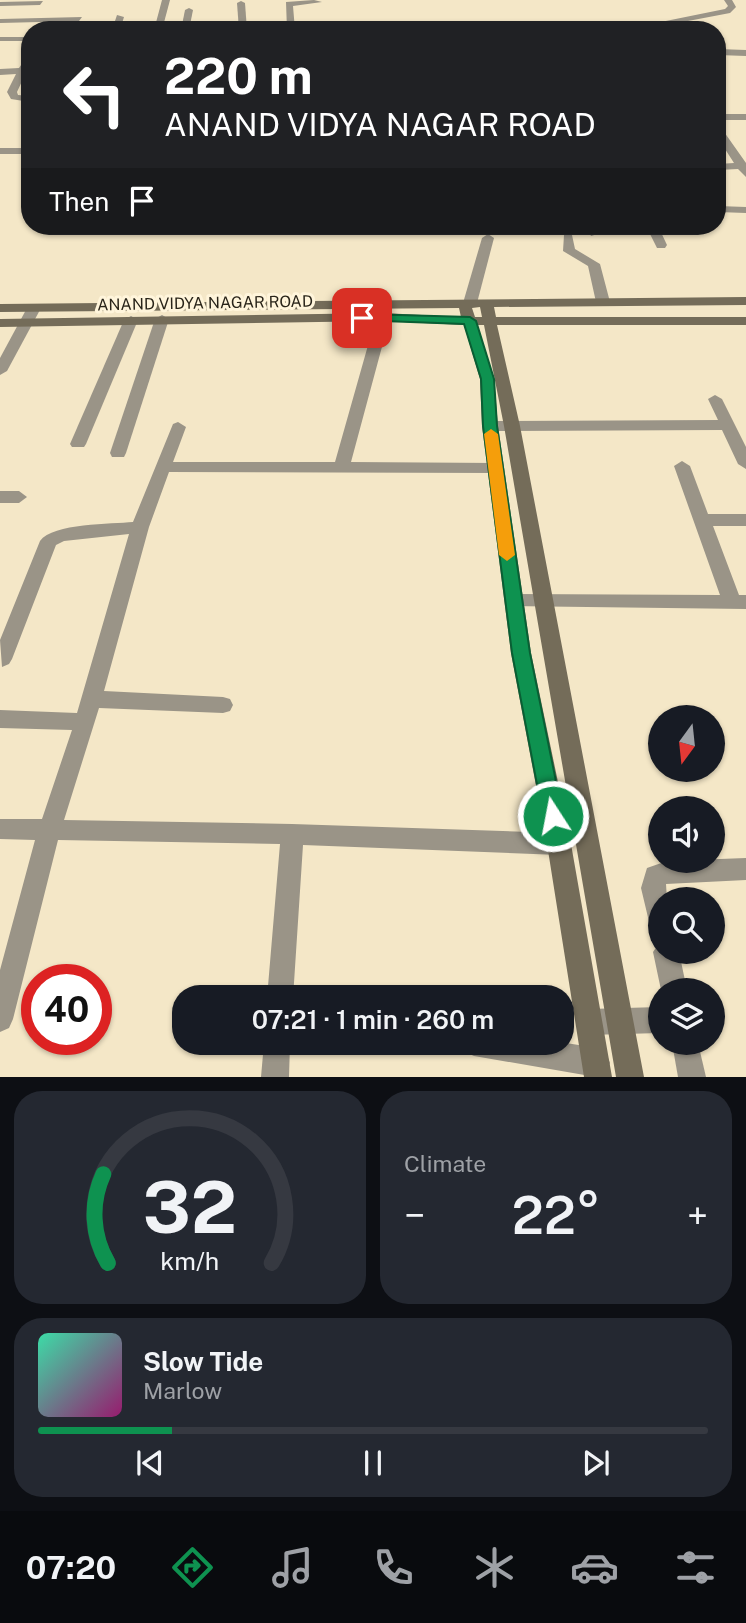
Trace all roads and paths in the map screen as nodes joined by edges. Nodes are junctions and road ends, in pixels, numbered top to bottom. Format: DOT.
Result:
graph roads {
  1 [pos="166,0"];
  2 [pos="728,0"];
  3 [pos="41,1"];
  4 [pos="318,2"];
  5 [pos="241,3"];
  6 [pos="0,4"];
  7 [pos="189,10"];
  8 [pos="33,13"];
  9 [pos="120,17"];
  10 [pos="41,20"];
  11 [pos="0,21"];
  12 [pos="13,21"];
  13 [pos="78,21"];
  14 [pos="119,21"];
  15 [pos="160,21"];
  16 [pos="187,21"];
  17 [pos="242,21"];
  18 [pos="290,21"];
  19 [pos="681,21"];
  20 [pos="2,39"];
  21 [pos="21,39"];
  22 [pos="726,52"];
  23 [pos="746,53"];
  24 [pos="21,71"];
  25 [pos="0,72"];
  26 [pos="21,73"];
  27 [pos="0,90"];
  28 [pos="13,90"];
  29 [pos="21,98"];
  30 [pos="726,117"];
  31 [pos="746,117"];
  32 [pos="726,142"];
  33 [pos="726,148"];
  34 [pos="730,148"];
  35 [pos="746,148"];
  36 [pos="21,151"];
  37 [pos="1,152"];
  38 [pos="726,168"];
  39 [pos="744,169"];
  40 [pos="726,209"];
  41 [pos="746,210"];
  42 [pos="656,235"];
  43 [pos="488,238"];
  44 [pos="568,239"];
  45 [pos="661,245"];
  46 [pos="746,301"];
  47 [pos="603,302"];
  48 [pos="0,308"];
  49 [pos="34,308"];
  50 [pos="473,312"];
  51 [pos="383,317"];
  52 [pos="162,319"];
  53 [pos="131,320"];
  54 [pos="746,321"];
  55 [pos="0,323"];
  56 [pos="25,323"];
  57 [pos="0,371"];
  58 [pos="715,399"];
  59 [pos="727,425"];
  60 [pos="490,426"];
  61 [pos="512,426"];
  62 [pos="178,428"];
  63 [pos="78,444"];
  64 [pos="118,453"];
  65 [pos="746,464"];
  66 [pos="682,466"];
  67 [pos="162,467"];
  68 [pos="341,468"];
  69 [pos="496,468"];
  70 [pos="0,497"];
  71 [pos="19,497"];
  72 [pos="702,520"];
  73 [pos="746,520"];
  74 [pos="140,527"];
  75 [pos="514,601"];
  76 [pos="542,601"];
  77 [pos="739,602"];
  78 [pos="2,659"];
  79 [pos="91,699"];
  80 [pos="223,705"];
  81 [pos="0,719"];
  82 [pos="85,722"];
  83 [pos="0,829"];
  84 [pos="49,831"];
  85 [pos="292,834"];
  86 [pos="559,844"];
  87 [pos="746,869"];
  88 [pos="653,887"];
  89 [pos="281,985"];
  90 [pos="0,1019"];
  91 [pos="648,1020"];
  92 [pos="618,1021"];
  93 [pos="589,1022"];
  94 [pos="276,1055"];
  95 [pos="529,1055"];
  96 [pos="687,1055"];
  97 [pos="597,1070"];
  98 [pos="275,1077"];
  99 [pos="629,1077"];
  100 [pos="692,1077"];
  1 -- 15 [label="street"];
  2 -- 19 [label="street"];
  3 -- 6 [label="street"];
  3 -- 8 [label="street"];
  4 -- 18 [label="street"];
  5 -- 17 [label="street"];
  7 -- 16 [label="street"];
  9 -- 14 [label="street"];
  10 -- 12 [label="street"];
  10 -- 13 [label="street"];
  11 -- 12 [label="street"];
  12 -- 20 [label="street"];
  20 -- 21 [label="street"];
  22 -- 23 [label="street"];
  24 -- 25 [label="street"];
  26 -- 28 [label="street"];
  27 -- 28 [label="street"];
  28 -- 29 [label="street"];
  30 -- 31 [label="street"];
  32 -- 34 [label="street"];
  33 -- 34 [label="street"];
  34 -- 35 [label="street"];
  34 -- 39 [label="street"];
  36 -- 37 [label="street"];
  38 -- 39 [label="street"];
  40 -- 41 [label="street"];
  42 -- 45 [label="street"];
  43 -- 50 [label="street"];
  44 -- 47 [label="street"];
  46 -- 47 [label="main road"];
  47 -- 50 [label="main road"];
  48 -- 49 [label="main road, ANAND VIDYA NAGAR ROAD"];
  49 -- 50 [label="main road, ANAND VIDYA NAGAR ROAD"];
  49 -- 56 [label="street"];
  50 -- 51 [label="main road, ANAND VIDYA NAGAR ROAD"];
  50 -- 54 [label="main road, ANAND VIDYA NAGAR ROAD"];
  50 -- 60 [label="main road"];
  50 -- 61 [label="main road"];
  51 -- 52 [label="main road, ANAND VIDYA NAGAR ROAD"];
  51 -- 68 [label="street"];
  52 -- 53 [label="main road, ANAND VIDYA NAGAR ROAD"];
  52 -- 64 [label="street"];
  53 -- 56 [label="main road, ANAND VIDYA NAGAR ROAD"];
  53 -- 63 [label="street"];
  55 -- 56 [label="main road, ANAND VIDYA NAGAR ROAD"];
  56 -- 57 [label="street"];
  58 -- 59 [label="street"];
  59 -- 61 [label="street"];
  59 -- 65 [label="street"];
  60 -- 61 [label="street"];
  60 -- 69 [label="main road"];
  61 -- 76 [label="main road"];
  62 -- 67 [label="street"];
  66 -- 72 [label="street"];
  67 -- 68 [label="street"];
  67 -- 74 [label="street"];
  68 -- 69 [label="street"];
  69 -- 75 [label="main road"];
  70 -- 71 [label="street"];
  72 -- 73 [label="street"];
  72 -- 77 [label="street"];
  74 -- 78 [label="street"];
  74 -- 79 [label="street"];
  75 -- 76 [label="street"];
  75 -- 86 [label="main road"];
  76 -- 77 [label="street"];
  76 -- 92 [label="main road"];
  79 -- 80 [label="street"];
  79 -- 82 [label="street"];
  81 -- 82 [label="street"];
  82 -- 84 [label="street"];
  83 -- 84 [label="street"];
  84 -- 85 [label="street"];
  84 -- 90 [label="street"];
  85 -- 86 [label="street"];
  85 -- 89 [label="street"];
  86 -- 93 [label="main road"];
  87 -- 88 [label="street"];
  91 -- 92 [label="street"];
  92 -- 93 [label="street"];
  92 -- 99 [label="main road"];
  93 -- 97 [label="main road"];
  94 -- 98 [label="street"];
  95 -- 97 [label="street"];
  96 -- 100 [label="street"];
}
